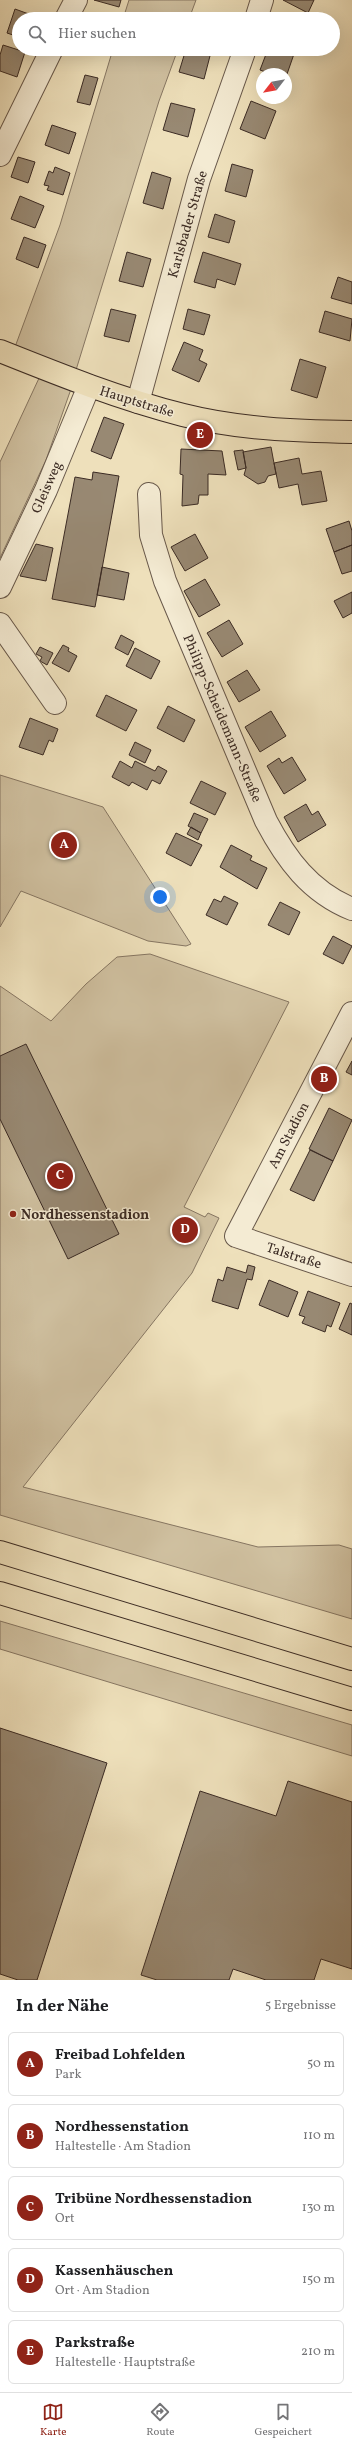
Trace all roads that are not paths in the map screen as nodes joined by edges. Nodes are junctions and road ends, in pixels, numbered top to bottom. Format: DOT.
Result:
graph roads {
  1 [pos="76,0"];
  2 [pos="262,0"];
  3 [pos="70,12"];
  4 [pos="258,12"];
  5 [pos="48,56"];
  6 [pos="243,56"];
  7 [pos="7,123"];
  8 [pos="0,155"];
  9 [pos="0,351"];
  10 [pos="89,386"];
  11 [pos="138,402"];
  12 [pos="352,432"];
  13 [pos="149,494"];
  14 [pos="0,587"];
  15 [pos="0,624"];
  16 [pos="55,703"];
  17 [pos="352,909"];
  18 [pos="352,1014"];
  19 [pos="236,1236"];
  20 [pos="352,1275"];
  21 [pos="0,1552"];
  22 [pos="0,1593"];
  23 [pos="352,1659"];
  24 [pos="352,1699"];
  1 -- 3 [label="street"];
  2 -- 4 [label="street"];
  5 -- 7 [label="street"];
  6 -- 11 [label="street, Karlsbader Straße"];
  7 -- 8 [label="street"];
  9 -- 10 [label="main road, Hauptstraße"];
  10 -- 11 [label="main road, Hauptstraße"];
  10 -- 14 [label="street, Gleisweg"];
  11 -- 12 [label="main road, Hauptstraße"];
  13 -- 17 [label="street, Philipp-Scheidemann-Straße"];
  15 -- 16 [label="street"];
  18 -- 19 [label="street, Am Stadion"];
  19 -- 20 [label="street, Talstraße"];
  21 -- 23 [label="main road"];
  22 -- 24 [label="main road"];
}
